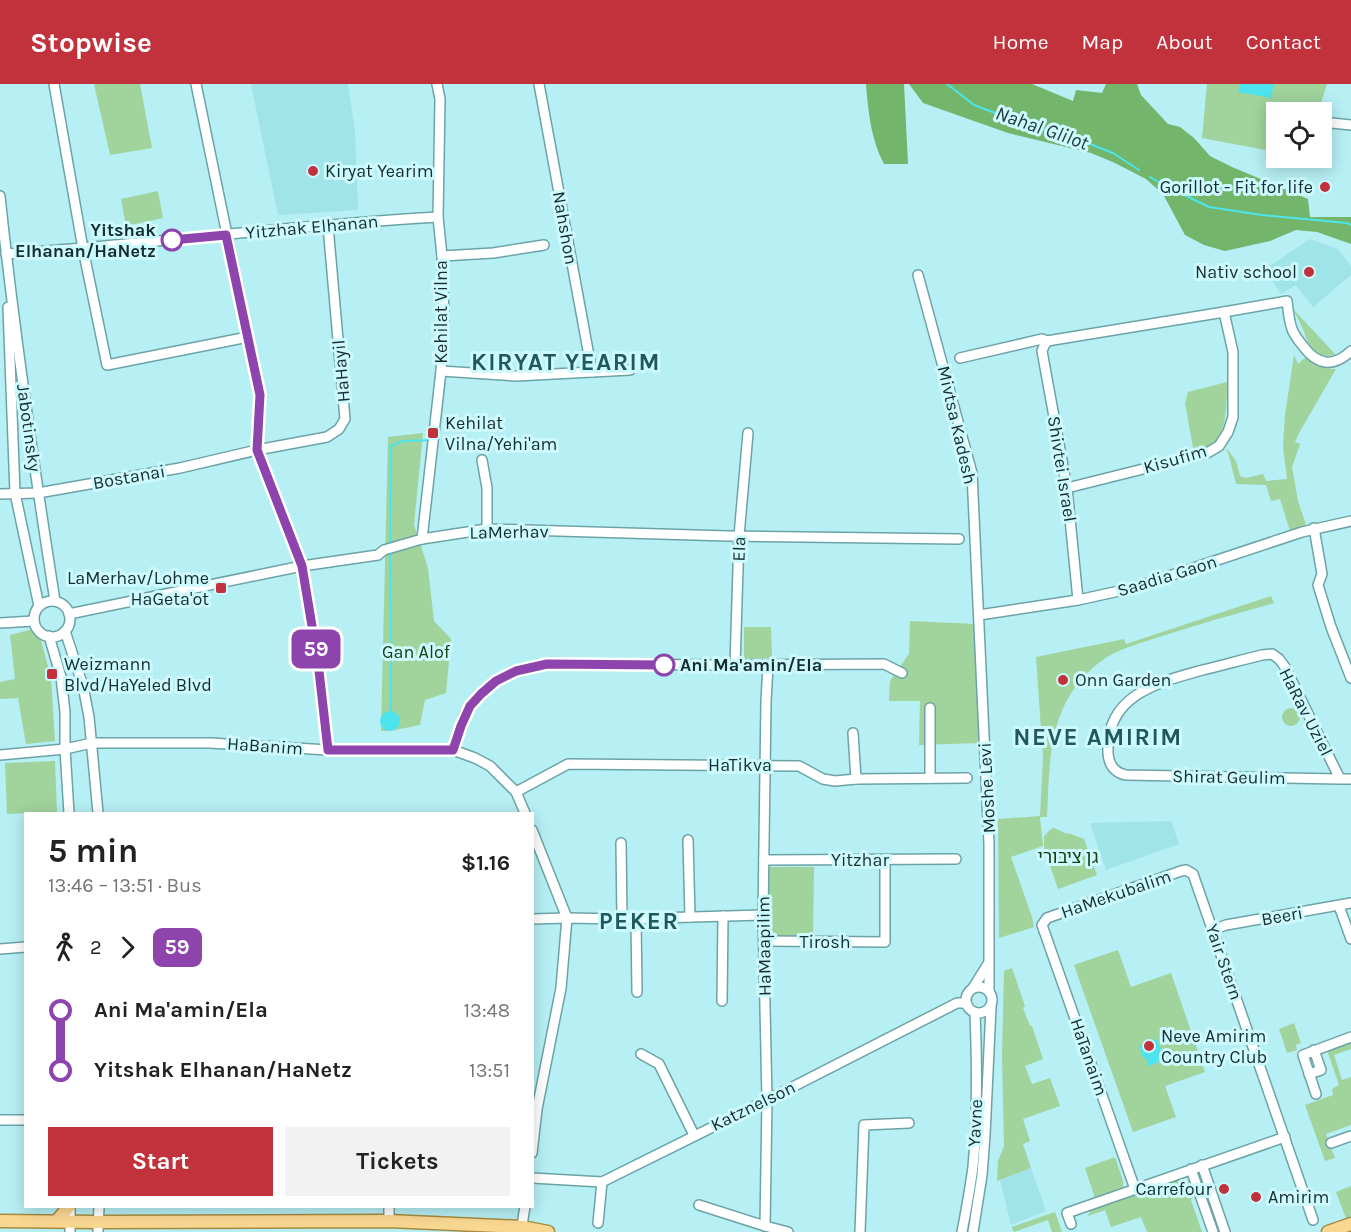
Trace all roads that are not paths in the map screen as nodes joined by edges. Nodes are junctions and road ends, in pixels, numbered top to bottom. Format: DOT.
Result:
graph roads {
  1 [pos="54,84"];
  2 [pos="196,84"];
  3 [pos="438,84"];
  4 [pos="539,84"];
  5 [pos="1332,123"];
  6 [pos="1351,125"];
  7 [pos="0,196"];
  8 [pos="438,217"];
  9 [pos="328,225"];
  10 [pos="226,235"];
  11 [pos="544,245"];
  12 [pos="83,249"];
  13 [pos="6,254"];
  14 [pos="442,256"];
  15 [pos="918,275"];
  16 [pos="1224,312"];
  17 [pos="248,337"];
  18 [pos="1047,341"];
  19 [pos="1351,351"];
  20 [pos="960,358"];
  21 [pos="630,370"];
  22 [pos="441,371"];
  23 [pos="592,372"];
  24 [pos="748,433"];
  25 [pos="257,450"];
  26 [pos="482,460"];
  27 [pos="1067,488"];
  28 [pos="15,493"];
  29 [pos="38,493"];
  30 [pos="0,494"];
  31 [pos="1351,522"];
  32 [pos="1314,528"];
  33 [pos="487,529"];
  34 [pos="739,536"];
  35 [pos="422,539"];
  36 [pos="959,539"];
  37 [pos="302,566"];
  38 [pos="1078,600"];
  39 [pos="55,601"];
  40 [pos="39,606"];
  41 [pos="69,614"];
  42 [pos="979,615"];
  43 [pos="34,621"];
  44 [pos="0,623"];
  45 [pos="65,631"];
  46 [pos="49,636"];
  47 [pos="735,665"];
  48 [pos="768,665"];
  49 [pos="902,673"];
  50 [pos="1351,678"];
  51 [pos="930,708"];
  52 [pos="853,733"];
  53 [pos="92,743"];
  54 [pos="65,749"];
  55 [pos="328,750"];
  56 [pos="453,750"];
  57 [pos="0,755"];
  58 [pos="1110,765"];
  59 [pos="765,766"];
  60 [pos="930,778"];
  61 [pos="967,778"];
  62 [pos="1351,778"];
  63 [pos="856,779"];
  64 [pos="1340,779"];
  65 [pos="516,792"];
  66 [pos="69,812"];
  67 [pos="98,812"];
  68 [pos="525,812"];
  69 [pos="534,836"];
  70 [pos="688,840"];
  71 [pos="621,843"];
  72 [pos="764,860"];
  73 [pos="885,860"];
  74 [pos="956,860"];
  75 [pos="1192,874"];
  76 [pos="1351,903"];
  77 [pos="1339,906"];
  78 [pos="763,915"];
  79 [pos="723,916"];
  80 [pos="690,917"];
  81 [pos="567,918"];
  82 [pos="534,919"];
  83 [pos="622,919"];
  84 [pos="636,919"];
  85 [pos="1042,925"];
  86 [pos="1213,930"];
  87 [pos="1351,939"];
  88 [pos="764,941"];
  89 [pos="24,947"];
  90 [pos="0,949"];
  91 [pos="990,962"];
  92 [pos="973,988"];
  93 [pos="989,991"];
  94 [pos="637,992"];
  95 [pos="722,1001"];
  96 [pos="966,1003"];
  97 [pos="991,1007"];
  98 [pos="975,1013"];
  99 [pos="1351,1037"];
  100 [pos="641,1054"];
  101 [pos="1316,1094"];
  102 [pos="767,1100"];
  103 [pos="535,1111"];
  104 [pos="0,1120"];
  105 [pos="24,1120"];
  106 [pos="909,1123"];
  107 [pos="694,1135"];
  108 [pos="1351,1136"];
  109 [pos="1285,1137"];
  110 [pos="1331,1143"];
  111 [pos="1202,1165"];
  112 [pos="1191,1169"];
  113 [pos="534,1178"];
  114 [pos="602,1182"];
  115 [pos="1135,1190"];
  116 [pos="699,1206"];
  117 [pos="68,1208"];
  118 [pos="70,1208"];
  119 [pos="99,1208"];
  120 [pos="389,1208"];
  121 [pos="525,1208"];
  122 [pos="1078,1216"];
  123 [pos="1313,1220"];
  124 [pos="0,1221"];
  125 [pos="57,1221"];
  126 [pos="389,1221"];
  127 [pos="598,1223"];
  128 [pos="1351,1224"];
  129 [pos="765,1226"];
  130 [pos="70,1227"];
  131 [pos="98,1227"];
  132 [pos="521,1230"];
  133 [pos="548,1232"];
  134 [pos="788,1232"];
  135 [pos="860,1232"];
  136 [pos="962,1232"];
  137 [pos="973,1232"];
  138 [pos="1213,1232"];
  139 [pos="1225,1232"];
  140 [pos="1328,1232"];
  1 -- 12 [label="street"];
  2 -- 10 [label="street"];
  3 -- 8 [label="street, Kehilat Vilna"];
  4 -- 23 [label="street, Nahshon"];
  5 -- 6 [label="street"];
  7 -- 13 [label="street, Jabotinsky"];
  8 -- 9 [label="street, Yitzhak Elhanan"];
  8 -- 14 [label="street, Kehilat Vilna"];
  9 -- 10 [label="street, Yitzhak Elhanan"];
  9 -- 25 [label="street, HaHayil"];
  10 -- 12 [label="street, Yitzhak Elhanan"];
  10 -- 17 [label="street"];
  11 -- 14 [label="street"];
  12 -- 13 [label="street, Yitzhak Elhanan"];
  12 -- 17 [label="street"];
  13 -- 28 [label="street, Jabotinsky"];
  13 -- 29 [label="street, Jabotinsky"];
  14 -- 22 [label="street, Kehilat Vilna"];
  15 -- 42 [label="street, Mivtsa Kadesh"];
  16 -- 18 [label="street"];
  16 -- 19 [label="street"];
  16 -- 27 [label="street, Kisufim"];
  17 -- 25 [label="street"];
  18 -- 20 [label="street"];
  18 -- 27 [label="street, Shivtei Israel"];
  21 -- 23 [label="street"];
  22 -- 23 [label="street"];
  22 -- 35 [label="street, Kehilat Vilna"];
  24 -- 34 [label="street, Ela"];
  25 -- 29 [label="street, Bostanai"];
  25 -- 37 [label="street"];
  26 -- 33 [label="street"];
  27 -- 38 [label="street, Shivtei Israel"];
  28 -- 29 [label="street, Bostanai"];
  28 -- 30 [label="street, Bostanai"];
  28 -- 40 [label="street, Jabotinsky"];
  29 -- 39 [label="street, Jabotinsky"];
  31 -- 32 [label="street, Saadia Gaon"];
  32 -- 38 [label="street, Saadia Gaon"];
  32 -- 50 [label="street"];
  33 -- 34 [label="street, LaMerhav"];
  33 -- 35 [label="street, LaMerhav"];
  34 -- 36 [label="street, LaMerhav"];
  34 -- 47 [label="street, Ela"];
  35 -- 37 [label="street, LaMerhav"];
  37 -- 41 [label="street, LaMerhav"];
  37 -- 55 [label="street"];
  38 -- 42 [label="street, Saadia Gaon"];
  39 -- 40 [label="street"];
  39 -- 41 [label="street"];
  40 -- 43 [label="street"];
  41 -- 45 [label="street"];
  42 -- 91 [label="street, Moshe Levi"];
  43 -- 44 [label="street"];
  43 -- 46 [label="street"];
  45 -- 46 [label="street"];
  45 -- 53 [label="street"];
  46 -- 54 [label="street"];
  47 -- 48 [label="street"];
  47 -- 56 [label="street"];
  48 -- 49 [label="street"];
  48 -- 59 [label="street, HaMaapilim"];
  51 -- 60 [label="street"];
  52 -- 63 [label="street"];
  53 -- 54 [label="street, HaBanim"];
  53 -- 55 [label="street, HaBanim"];
  53 -- 67 [label="street"];
  54 -- 57 [label="street, HaBanim"];
  54 -- 66 [label="street"];
  55 -- 56 [label="street, HaBanim"];
  56 -- 65 [label="street, HaBanim"];
  58 -- 64 [label="street, Shirat Geulim"];
  58 -- 64 [label="street, HaRav Uziel"];
  59 -- 63 [label="street, HaTikva"];
  59 -- 65 [label="street, HaTikva"];
  59 -- 72 [label="street, HaMaapilim"];
  60 -- 61 [label="street, HaTikva"];
  60 -- 63 [label="street, HaTikva"];
  62 -- 64 [label="street, Shirat Geulim"];
  65 -- 68 [label="street"];
  69 -- 81 [label="street"];
  70 -- 80 [label="street"];
  71 -- 83 [label="street"];
  72 -- 73 [label="street, Yitzhar"];
  72 -- 78 [label="street, HaMaapilim"];
  73 -- 74 [label="street, Yitzhar"];
  73 -- 88 [label="street, Tirosh"];
  75 -- 85 [label="street, HaMekubalim"];
  75 -- 86 [label="street, Yair Stern"];
  76 -- 77 [label="street, Beeri"];
  77 -- 86 [label="street, Beeri"];
  77 -- 87 [label="street"];
  78 -- 79 [label="street"];
  78 -- 88 [label="street, HaMaapilim"];
  79 -- 80 [label="street"];
  79 -- 95 [label="street"];
  80 -- 84 [label="street"];
  81 -- 82 [label="street"];
  81 -- 83 [label="street"];
  81 -- 103 [label="street"];
  83 -- 84 [label="street"];
  84 -- 94 [label="street"];
  85 -- 115 [label="street, HaTanaim"];
  86 -- 109 [label="street, Yair Stern"];
  88 -- 102 [label="street, HaMaapilim"];
  89 -- 90 [label="street"];
  91 -- 92 [label="street"];
  91 -- 93 [label="street, Moshe Levi"];
  92 -- 93 [label="street"];
  92 -- 96 [label="street"];
  93 -- 97 [label="street"];
  96 -- 98 [label="street"];
  96 -- 102 [label="street, Katznelson"];
  97 -- 98 [label="street"];
  97 -- 137 [label="street"];
  98 -- 136 [label="street, Yavne"];
  99 -- 101 [label="street"];
  100 -- 107 [label="street"];
  102 -- 107 [label="street, Katznelson"];
  102 -- 129 [label="street, HaMaapilim"];
  104 -- 105 [label="street"];
  106 -- 135 [label="street"];
  107 -- 114 [label="street, Katznelson"];
  108 -- 110 [label="street"];
  109 -- 111 [label="street"];
  109 -- 123 [label="street, Yair Stern"];
  111 -- 112 [label="street"];
  111 -- 139 [label="street"];
  112 -- 115 [label="street"];
  112 -- 138 [label="street"];
  113 -- 114 [label="street"];
  114 -- 127 [label="street"];
  115 -- 122 [label="street"];
  116 -- 129 [label="street"];
  117 -- 125 [label="main road"];
  118 -- 130 [label="street"];
  119 -- 131 [label="street"];
  120 -- 126 [label="street"];
  121 -- 132 [label="street"];
  124 -- 125 [label="main road"];
  125 -- 130 [label="main road"];
  126 -- 131 [label="main road"];
  126 -- 132 [label="main road"];
  128 -- 140 [label="main road"];
  129 -- 134 [label="street"];
  130 -- 131 [label="main road"];
  132 -- 133 [label="main road"];
}
